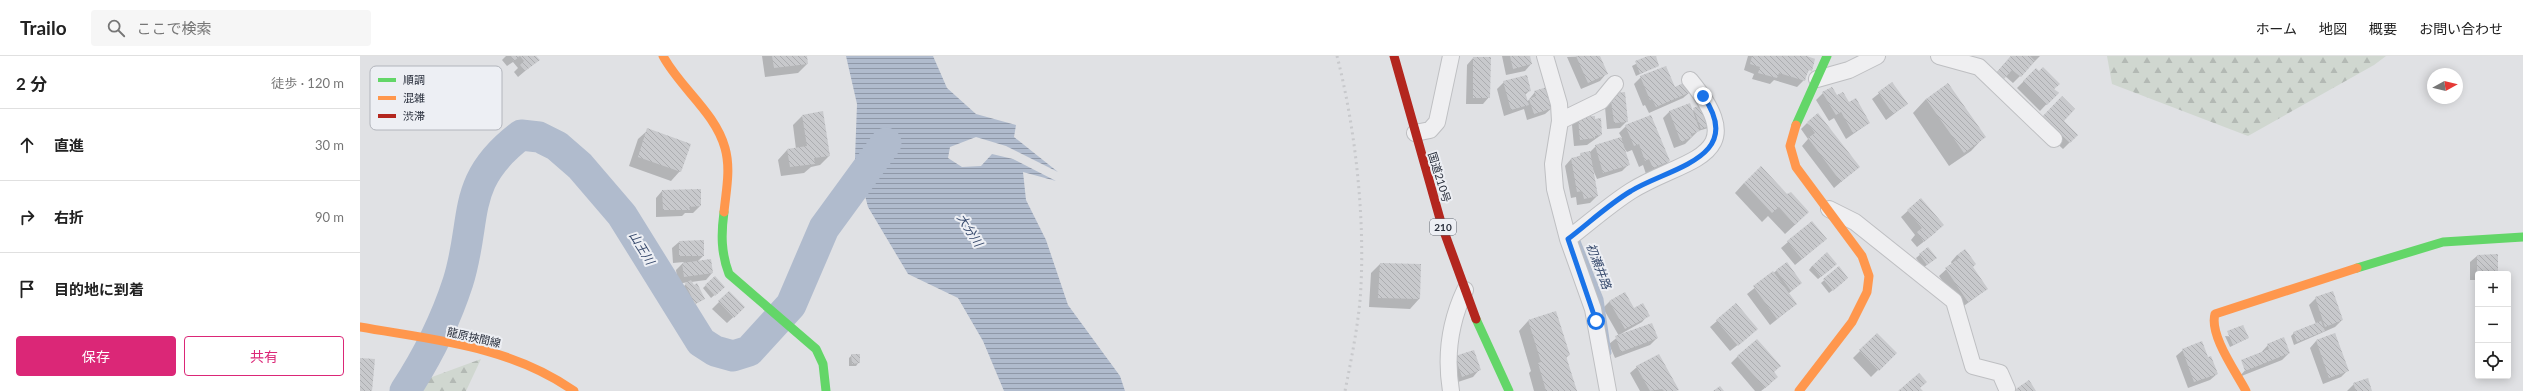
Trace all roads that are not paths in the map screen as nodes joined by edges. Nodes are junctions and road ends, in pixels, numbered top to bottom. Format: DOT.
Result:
graph roads {
  1 [pos="663,56"];
  2 [pos="1394,56"];
  3 [pos="1451,56"];
  4 [pos="1545,56"];
  5 [pos="1827,56"];
  6 [pos="1877,56"];
  7 [pos="1939,56"];
  8 [pos="1690,80"];
  9 [pos="1817,80"];
  10 [pos="1615,84"];
  11 [pos="1560,121"];
  12 [pos="1415,133"];
  13 [pos="2054,139"];
  14 [pos="1829,209"];
  15 [pos="2523,237"];
  16 [pos="1568,239"];
  17 [pos="1465,290"];
  18 [pos="360,327"];
  19 [pos="2007,390"];
  20 [pos="574,391"];
  21 [pos="826,391"];
  22 [pos="1451,391"];
  23 [pos="1509,391"];
  24 [pos="1608,391"];
  25 [pos="1800,391"];
  26 [pos="2246,391"];
  1 -- 21 [label="main road"];
  2 -- 12 [label="main road, 国道210号 / 210"];
  3 -- 12 [label="street"];
  4 -- 11 [label="street"];
  5 -- 9 [label="main road"];
  6 -- 9 [label="street"];
  7 -- 13 [label="street"];
  8 -- 16 [label="street"];
  9 -- 14 [label="main road"];
  10 -- 11 [label="street"];
  11 -- 16 [label="street"];
  12 -- 17 [label="main road, 国道210号 / 210"];
  14 -- 19 [label="street"];
  14 -- 25 [label="main road"];
  15 -- 26 [label="main road"];
  16 -- 24 [label="street"];
  17 -- 22 [label="street"];
  17 -- 23 [label="main road, 国道210号 / 210"];
  18 -- 20 [label="main road, 龍原挾間線"];
}
